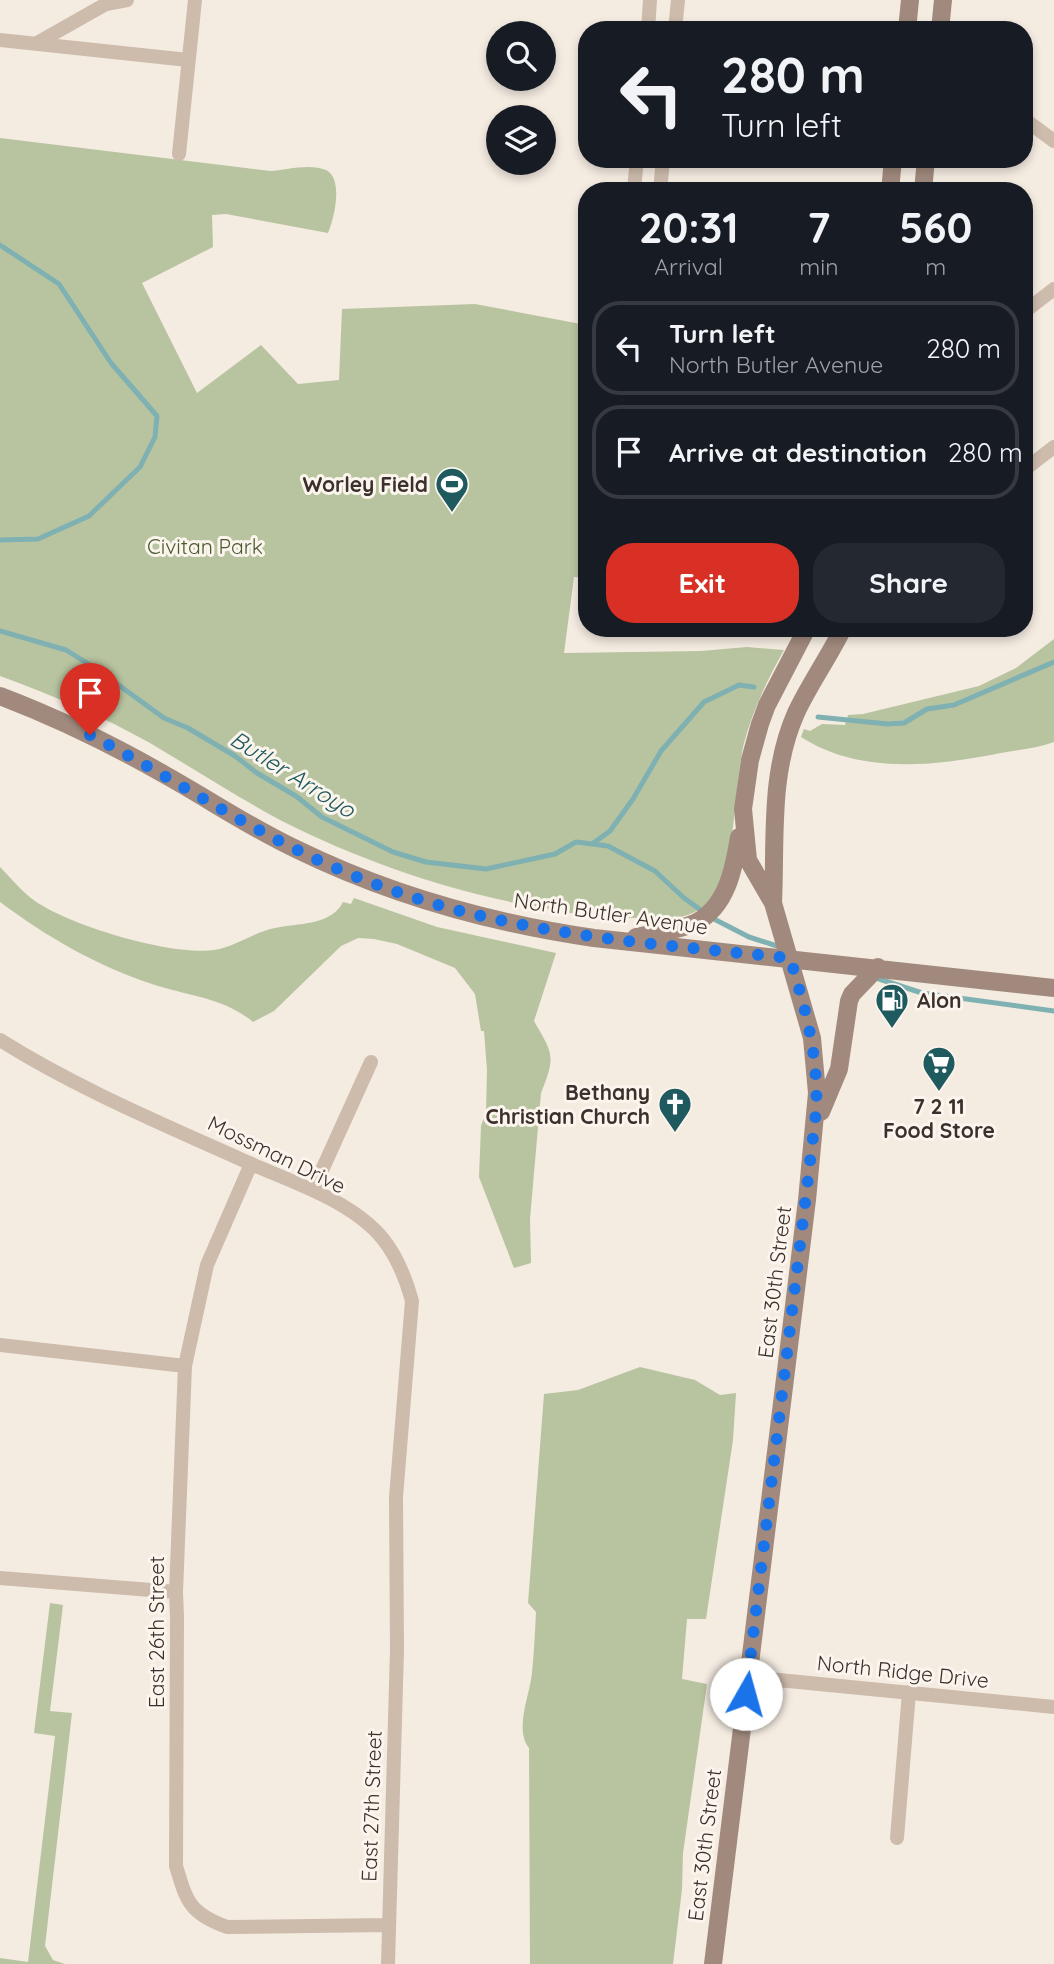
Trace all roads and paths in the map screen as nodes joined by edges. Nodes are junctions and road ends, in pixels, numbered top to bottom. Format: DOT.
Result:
graph roads {
  1 [pos="127,0"];
  2 [pos="195,0"];
  3 [pos="650,0"];
  4 [pos="678,0"];
  5 [pos="910,0"];
  6 [pos="943,0"];
  7 [pos="649,21"];
  8 [pos="676,21"];
  9 [pos="908,21"];
  10 [pos="941,21"];
  11 [pos="0,40"];
  12 [pos="37,43"];
  13 [pos="188,60"];
  14 [pos="1033,126"];
  15 [pos="1054,141"];
  16 [pos="179,154"];
  17 [pos="1054,289"];
  18 [pos="1033,305"];
  19 [pos="1054,447"];
  20 [pos="1033,463"];
  21 [pos="802,637"];
  22 [pos="838,637"];
  23 [pos="0,696"];
  24 [pos="743,809"];
  25 [pos="773,903"];
  26 [pos="624,940"];
  27 [pos="790,958"];
  28 [pos="878,967"];
  29 [pos="1054,988"];
  30 [pos="0,1040"];
  31 [pos="371,1062"];
  32 [pos="815,1125"];
  33 [pos="251,1164"];
  34 [pos="313,1190"];
  35 [pos="0,1345"];
  36 [pos="185,1366"];
  37 [pos="0,1578"];
  38 [pos="176,1592"];
  39 [pos="397,1650"];
  40 [pos="748,1677"];
  41 [pos="909,1692"];
  42 [pos="1054,1707"];
  43 [pos="897,1838"];
  44 [pos="388,1925"];
  45 [pos="388,1964"];
  46 [pos="713,1964"];
  1 -- 12 [label="street"];
  2 -- 13 [label="street"];
  3 -- 7 [label="street"];
  4 -- 8 [label="street"];
  5 -- 9 [label="main road"];
  6 -- 10 [label="main road"];
  11 -- 12 [label="street"];
  12 -- 13 [label="street"];
  13 -- 16 [label="street"];
  14 -- 15 [label="street"];
  17 -- 18 [label="street"];
  19 -- 20 [label="street"];
  21 -- 24 [label="main road, East 30th Street"];
  22 -- 25 [label="main road"];
  23 -- 26 [label="main road, North Butler Avenue"];
  24 -- 25 [label="main road, East 30th Street"];
  24 -- 26 [label="main road"];
  25 -- 27 [label="main road, East 30th Street"];
  26 -- 27 [label="main road, North Butler Avenue"];
  27 -- 28 [label="main road, North Butler Avenue"];
  27 -- 32 [label="main road, East 30th Street"];
  28 -- 29 [label="main road, North Butler Avenue"];
  28 -- 32 [label="main road"];
  30 -- 33 [label="street, Mossman Drive"];
  31 -- 34 [label="street"];
  32 -- 40 [label="main road, East 30th Street"];
  33 -- 34 [label="street, Mossman Drive"];
  33 -- 36 [label="street, East 26th Street"];
  34 -- 39 [label="street, Mossman Drive"];
  35 -- 36 [label="street"];
  36 -- 38 [label="street, East 26th Street"];
  37 -- 38 [label="street"];
  38 -- 44 [label="street, East 26th Street"];
  39 -- 44 [label="street, East 27th Street"];
  40 -- 41 [label="street, North Ridge Drive"];
  40 -- 46 [label="main road, East 30th Street"];
  41 -- 42 [label="street, North Ridge Drive"];
  41 -- 43 [label="street"];
  44 -- 45 [label="street, East 27th Street"];
}
